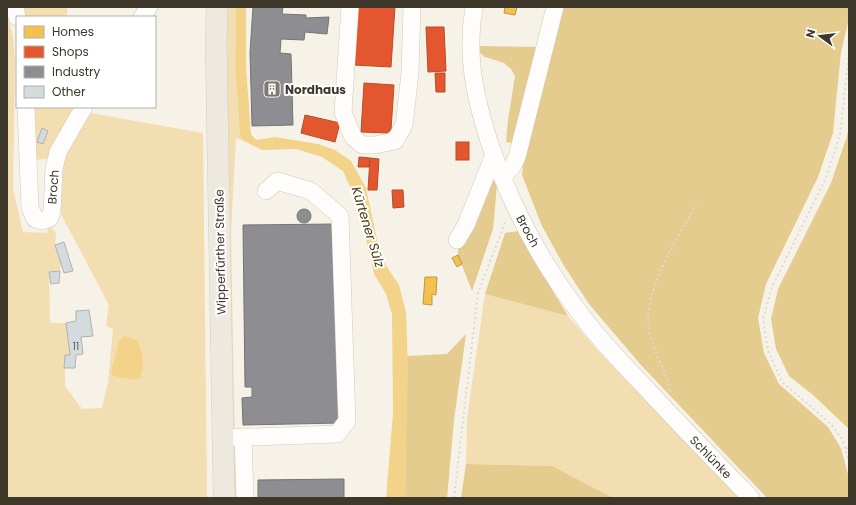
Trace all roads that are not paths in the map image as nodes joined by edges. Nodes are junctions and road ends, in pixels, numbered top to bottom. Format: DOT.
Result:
graph roads {
  1 [pos="149,7"];
  2 [pos="217,7"];
  3 [pos="350,7"];
  4 [pos="412,7"];
  5 [pos="474,7"];
  6 [pos="555,7"];
  7 [pos="143,16"];
  8 [pos="26,108"];
  9 [pos="83,108"];
  10 [pos="494,155"];
  11 [pos="502,177"];
  12 [pos="266,191"];
  13 [pos="457,240"];
  14 [pos="672,416"];
  15 [pos="233,437"];
  16 [pos="224,498"];
  17 [pos="245,498"];
  18 [pos="751,498"];
  1 -- 7 [label="street"];
  2 -- 15 [label="main road, Wipperfürther Straße"];
  3 -- 4 [label="street"];
  5 -- 10 [label="street, Broch"];
  6 -- 11 [label="street"];
  8 -- 9 [label="street, Broch"];
  10 -- 11 [label="street, Broch"];
  10 -- 13 [label="street"];
  11 -- 14 [label="street, Broch"];
  12 -- 15 [label="street"];
  14 -- 18 [label="street, Schlünke"];
  15 -- 16 [label="main road, Wipperfürther Straße"];
  15 -- 17 [label="street"];
}
